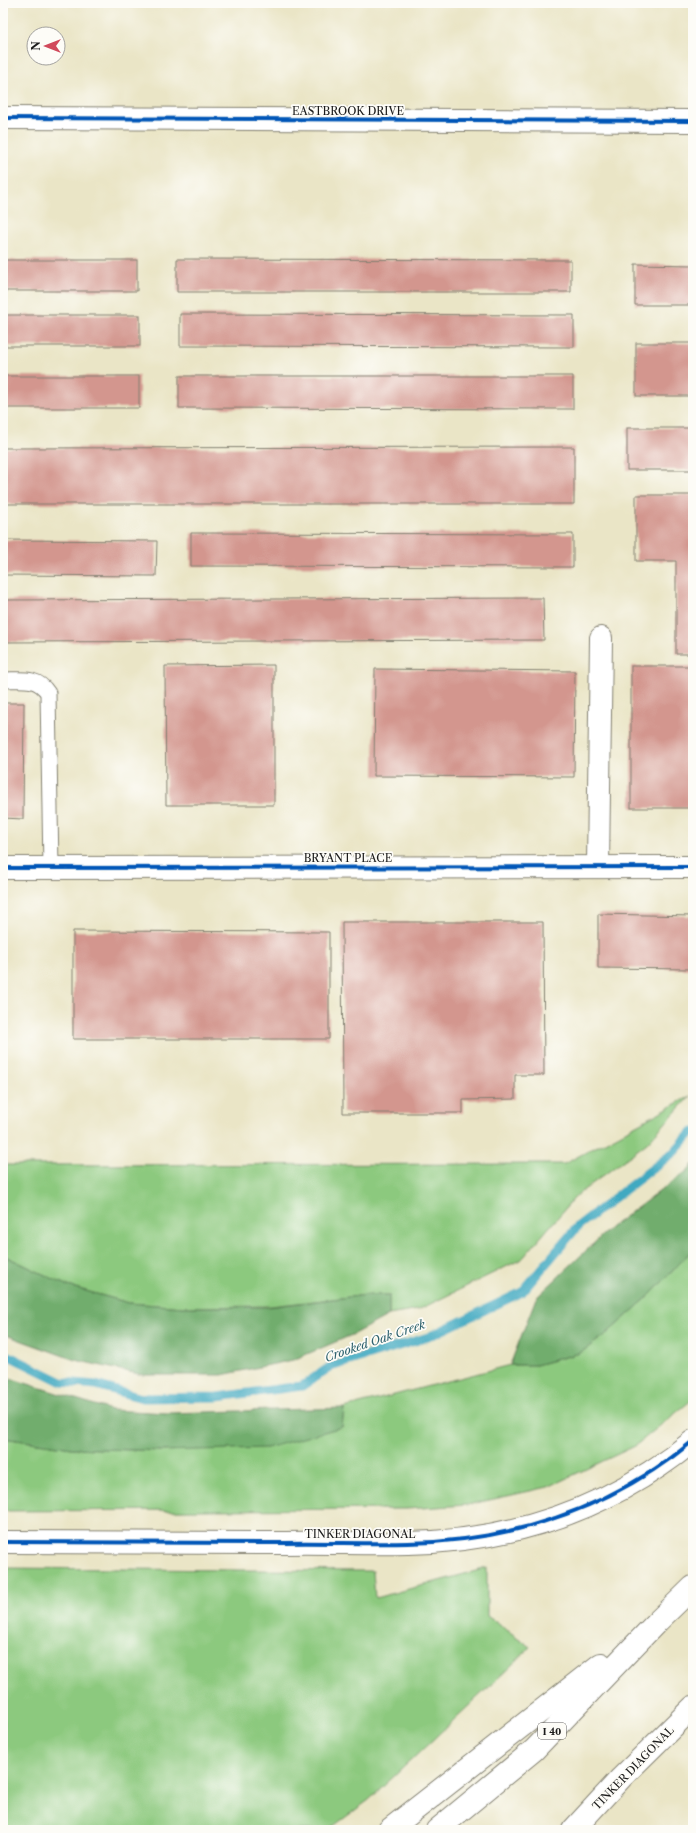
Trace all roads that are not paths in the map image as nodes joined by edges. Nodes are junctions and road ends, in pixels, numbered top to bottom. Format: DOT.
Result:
graph roads {
  1 [pos="3,118"];
  2 [pos="693,121"];
  3 [pos="601,638"];
  4 [pos="3,680"];
  5 [pos="598,866"];
  6 [pos="693,867"];
  7 [pos="3,868"];
  8 [pos="51,868"];
  9 [pos="693,1441"];
  10 [pos="3,1542"];
  11 [pos="693,1587"];
  12 [pos="658,1621"];
  13 [pos="693,1707"];
  14 [pos="389,1830"];
  15 [pos="437,1830"];
  16 [pos="573,1830"];
  1 -- 2 [label="main road, EASTBROOK DRIVE"];
  3 -- 5 [label="main road"];
  4 -- 8 [label="lane"];
  5 -- 6 [label="main road, BRYANT PLACE"];
  5 -- 8 [label="main road, BRYANT PLACE"];
  7 -- 8 [label="main road, BRYANT PLACE"];
  9 -- 10 [label="main road, TINKER DIAGONAL"];
  11 -- 12 [label="main road, I 40"];
  12 -- 14 [label="main road"];
  12 -- 15 [label="main road, I 40"];
  13 -- 16 [label="main road, TINKER DIAGONAL"];
}
